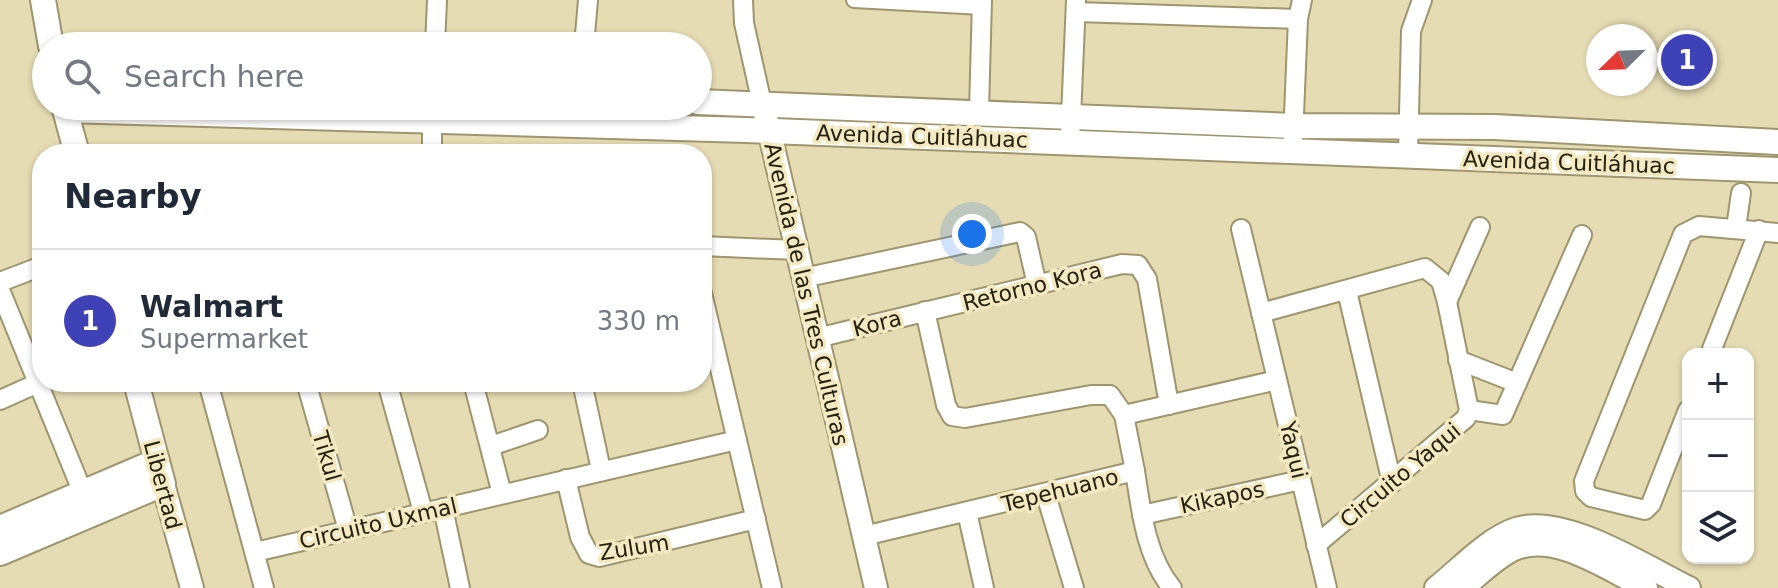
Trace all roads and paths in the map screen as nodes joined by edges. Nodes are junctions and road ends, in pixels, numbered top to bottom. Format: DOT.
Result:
graph roads {
  1 [pos="43,0"];
  2 [pos="437,0"];
  3 [pos="588,0"];
  4 [pos="743,0"];
  5 [pos="854,0"];
  6 [pos="1302,0"];
  7 [pos="1422,0"];
  8 [pos="982,4"];
  9 [pos="1076,6"];
  10 [pos="1170,7"];
  11 [pos="1298,19"];
  12 [pos="49,32"];
  13 [pos="436,32"];
  14 [pos="585,32"];
  15 [pos="712,102"];
  16 [pos="762,104"];
  17 [pos="979,111"];
  18 [pos="1071,115"];
  19 [pos="68,120"];
  20 [pos="432,120"];
  21 [pos="563,120"];
  22 [pos="1294,126"];
  23 [pos="1409,127"];
  24 [pos="769,131"];
  25 [pos="1070,141"];
  26 [pos="1747,142"];
  27 [pos="1778,142"];
  28 [pos="74,144"];
  29 [pos="432,144"];
  30 [pos="1292,153"];
  31 [pos="1408,156"];
  32 [pos="1778,170"];
  33 [pos="1742,180"];
  34 [pos="1480,227"];
  35 [pos="1736,228"];
  36 [pos="1241,229"];
  37 [pos="1759,230"];
  38 [pos="1778,233"];
  39 [pos="1582,235"];
  40 [pos="712,246"];
  41 [pos="796,250"];
  42 [pos="32,270"];
  43 [pos="803,278"];
  44 [pos="0,282"];
  45 [pos="1037,285"];
  46 [pos="0,290"];
  47 [pos="1347,291"];
  48 [pos="1447,302"];
  49 [pos="925,311"];
  50 [pos="1261,313"];
  51 [pos="817,338"];
  52 [pos="1712,348"];
  53 [pos="712,359"];
  54 [pos="1458,360"];
  55 [pos="32,368"];
  56 [pos="1277,380"];
  57 [pos="1517,383"];
  58 [pos="32,386"];
  59 [pos="42,392"];
  60 [pos="139,392"];
  61 [pos="211,392"];
  62 [pos="309,392"];
  63 [pos="390,392"];
  64 [pos="476,392"];
  65 [pos="584,392"];
  66 [pos="0,400"];
  67 [pos="1169,405"];
  68 [pos="1469,410"];
  69 [pos="1124,415"];
  70 [pos="1684,420"];
  71 [pos="538,430"];
  72 [pos="737,440"];
  73 [pos="491,446"];
  74 [pos="601,470"];
  75 [pos="1135,471"];
  76 [pos="160,473"];
  77 [pos="566,479"];
  78 [pos="1301,480"];
  79 [pos="1392,483"];
  80 [pos="83,493"];
  81 [pos="502,494"];
  82 [pos="1046,495"];
  83 [pos="443,508"];
  84 [pos="423,512"];
  85 [pos="967,512"];
  86 [pos="1142,515"];
  87 [pos="756,519"];
  88 [pos="0,528"];
  89 [pos="348,530"];
  90 [pos="864,536"];
  91 [pos="1316,545"];
  92 [pos="255,552"];
  93 [pos="0,553"];
  94 [pos="455,586"];
  95 [pos="192,588"];
  96 [pos="264,588"];
  97 [pos="772,588"];
  98 [pos="876,588"];
  99 [pos="984,588"];
  100 [pos="1074,588"];
  101 [pos="1172,588"];
  102 [pos="1327,588"];
  103 [pos="1436,588"];
  104 [pos="1462,588"];
  105 [pos="1646,588"];
  106 [pos="1689,588"];
  1 -- 12 [label="main road"];
  2 -- 13 [label="street"];
  3 -- 14 [label="street"];
  4 -- 16 [label="street, Avenida de las Tres Culturas"];
  5 -- 8 [label="street"];
  6 -- 11 [label="street"];
  7 -- 23 [label="street"];
  8 -- 17 [label="street"];
  9 -- 10 [label="street"];
  9 -- 18 [label="street"];
  10 -- 11 [label="street"];
  11 -- 22 [label="street"];
  15 -- 16 [label="main road, Avenida Cuitláhuac"];
  16 -- 17 [label="main road, Avenida Cuitláhuac"];
  16 -- 24 [label="street, Avenida de las Tres Culturas"];
  17 -- 18 [label="main road, Avenida Cuitláhuac"];
  18 -- 22 [label="main road, Avenida Cuitláhuac"];
  18 -- 25 [label="street"];
  19 -- 28 [label="main road"];
  20 -- 29 [label="street"];
  21 -- 24 [label="main road, Avenida Cuitláhuac"];
  22 -- 23 [label="main road, Avenida Cuitláhuac"];
  22 -- 30 [label="street"];
  23 -- 26 [label="main road, Avenida Cuitláhuac"];
  23 -- 31 [label="street"];
  24 -- 25 [label="main road, Avenida Cuitláhuac"];
  24 -- 41 [label="street, Avenida de las Tres Culturas"];
  25 -- 30 [label="main road, Avenida Cuitláhuac"];
  26 -- 27 [label="main road, Avenida Cuitláhuac"];
  26 -- 33 [label="street"];
  30 -- 31 [label="main road, Avenida Cuitláhuac"];
  31 -- 33 [label="main road, Avenida Cuitláhuac"];
  32 -- 33 [label="main road, Avenida Cuitláhuac"];
  33 -- 35 [label="street"];
  34 -- 48 [label="street"];
  35 -- 37 [label="street"];
  35 -- 70 [label="street"];
  36 -- 50 [label="street"];
  37 -- 38 [label="street"];
  37 -- 52 [label="street"];
  39 -- 57 [label="street"];
  40 -- 41 [label="street"];
  41 -- 43 [label="street, Avenida de las Tres Culturas"];
  42 -- 44 [label="street"];
  43 -- 45 [label="street"];
  43 -- 51 [label="street, Avenida de las Tres Culturas"];
  45 -- 49 [label="street, Retorno Kora"];
  45 -- 67 [label="street, Retorno Kora"];
  46 -- 55 [label="street"];
  47 -- 48 [label="street, Circuito Yaqui"];
  47 -- 50 [label="street, Circuito Yaqui"];
  47 -- 79 [label="street"];
  48 -- 54 [label="street, Circuito Yaqui"];
  49 -- 51 [label="street, Kora"];
  49 -- 69 [label="street, Kora"];
  50 -- 56 [label="street, Yaqui"];
  51 -- 90 [label="street, Avenida de las Tres Culturas"];
  53 -- 72 [label="street"];
  54 -- 57 [label="street"];
  54 -- 68 [label="street, Circuito Yaqui"];
  56 -- 67 [label="street"];
  56 -- 78 [label="street, Yaqui"];
  57 -- 68 [label="street"];
  58 -- 66 [label="street"];
  59 -- 80 [label="street"];
  60 -- 76 [label="main road, Libertad"];
  61 -- 92 [label="street"];
  62 -- 89 [label="street, Tikul"];
  63 -- 84 [label="street"];
  64 -- 73 [label="street"];
  65 -- 74 [label="street"];
  67 -- 69 [label="street"];
  68 -- 79 [label="street, Circuito Yaqui"];
  69 -- 75 [label="street"];
  71 -- 73 [label="street"];
  72 -- 74 [label="street, Circuito Uxmal"];
  72 -- 87 [label="street"];
  73 -- 81 [label="street"];
  74 -- 77 [label="street, Circuito Uxmal"];
  75 -- 82 [label="street, Tepehuano"];
  75 -- 86 [label="street, Tepehuano"];
  76 -- 80 [label="main road"];
  76 -- 93 [label="main road"];
  76 -- 95 [label="street, Libertad"];
  77 -- 81 [label="street, Circuito Uxmal"];
  77 -- 87 [label="street, Zulum"];
  78 -- 86 [label="street, Kikapos"];
  78 -- 91 [label="street, Yaqui"];
  79 -- 91 [label="street, Circuito Yaqui"];
  80 -- 88 [label="main road"];
  81 -- 83 [label="street, Circuito Uxmal"];
  82 -- 85 [label="street, Tepehuano"];
  82 -- 100 [label="street"];
  83 -- 84 [label="street, Circuito Uxmal"];
  83 -- 94 [label="street"];
  84 -- 89 [label="street, Circuito Uxmal"];
  85 -- 90 [label="street, Tepehuano"];
  85 -- 99 [label="street"];
  86 -- 101 [label="street, Tepehuano"];
  87 -- 97 [label="street"];
  89 -- 92 [label="street, Circuito Uxmal"];
  90 -- 98 [label="street, Avenida de las Tres Culturas"];
  91 -- 102 [label="street, Yaqui"];
  92 -- 96 [label="street"];
  103 -- 106 [label="street"];
  104 -- 105 [label="street"];
}
